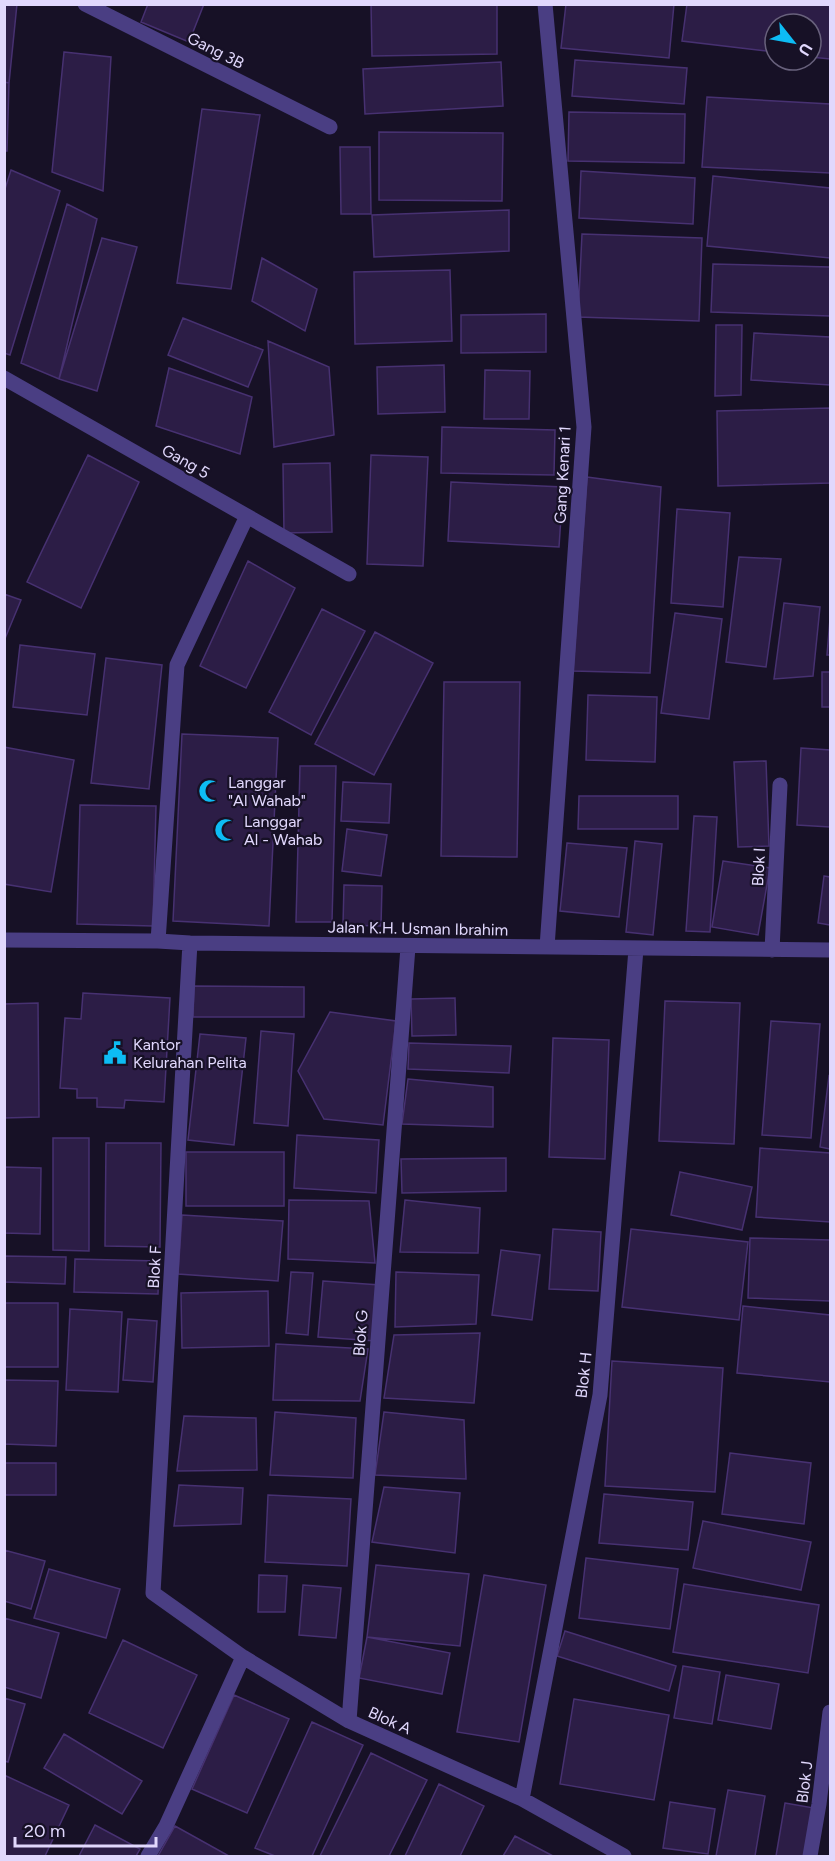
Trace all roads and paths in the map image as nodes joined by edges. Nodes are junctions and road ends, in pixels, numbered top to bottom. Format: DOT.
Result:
graph roads {
  1 [pos="85,4"];
  2 [pos="544,4"];
  3 [pos="330,127"];
  4 [pos="4,378"];
  5 [pos="247,516"];
  6 [pos="349,574"];
  7 [pos="780,785"];
  8 [pos="4,940"];
  9 [pos="158,940"];
  10 [pos="190,943"];
  11 [pos="408,946"];
  12 [pos="547,947"];
  13 [pos="636,949"];
  14 [pos="772,950"];
  15 [pos="831,950"];
  16 [pos="153,1593"];
  17 [pos="243,1657"];
  18 [pos="831,1712"];
  19 [pos="349,1721"];
  20 [pos="522,1800"];
  21 [pos="825,1806"];
  22 [pos="148,1857"];
  23 [pos="624,1857"];
  24 [pos="810,1857"];
  1 -- 3 [label="street, Gang 3B"];
  2 -- 12 [label="street, Gang Kenari 1"];
  4 -- 5 [label="street, Gang 5"];
  5 -- 6 [label="street, Gang 5"];
  5 -- 9 [label="street"];
  7 -- 14 [label="street, Blok I"];
  8 -- 9 [label="street, Jalan K.H. Usman Ibrahim"];
  9 -- 10 [label="street, Jalan K.H. Usman Ibrahim"];
  10 -- 11 [label="street, Jalan K.H. Usman Ibrahim"];
  10 -- 16 [label="street, Blok F"];
  11 -- 12 [label="street, Jalan K.H. Usman Ibrahim"];
  11 -- 19 [label="street, Blok G"];
  12 -- 13 [label="street, Jalan K.H. Usman Ibrahim"];
  13 -- 14 [label="street, Jalan K.H. Usman Ibrahim"];
  13 -- 20 [label="street, Blok H"];
  14 -- 15 [label="street, Jalan K.H. Usman Ibrahim"];
  16 -- 17 [label="street, Blok A"];
  17 -- 19 [label="street, Blok A"];
  17 -- 22 [label="street"];
  18 -- 21 [label="street, Blok J"];
  19 -- 20 [label="street, Blok A"];
  20 -- 23 [label="street, Blok A"];
  21 -- 24 [label="street, Blok J"];
}
